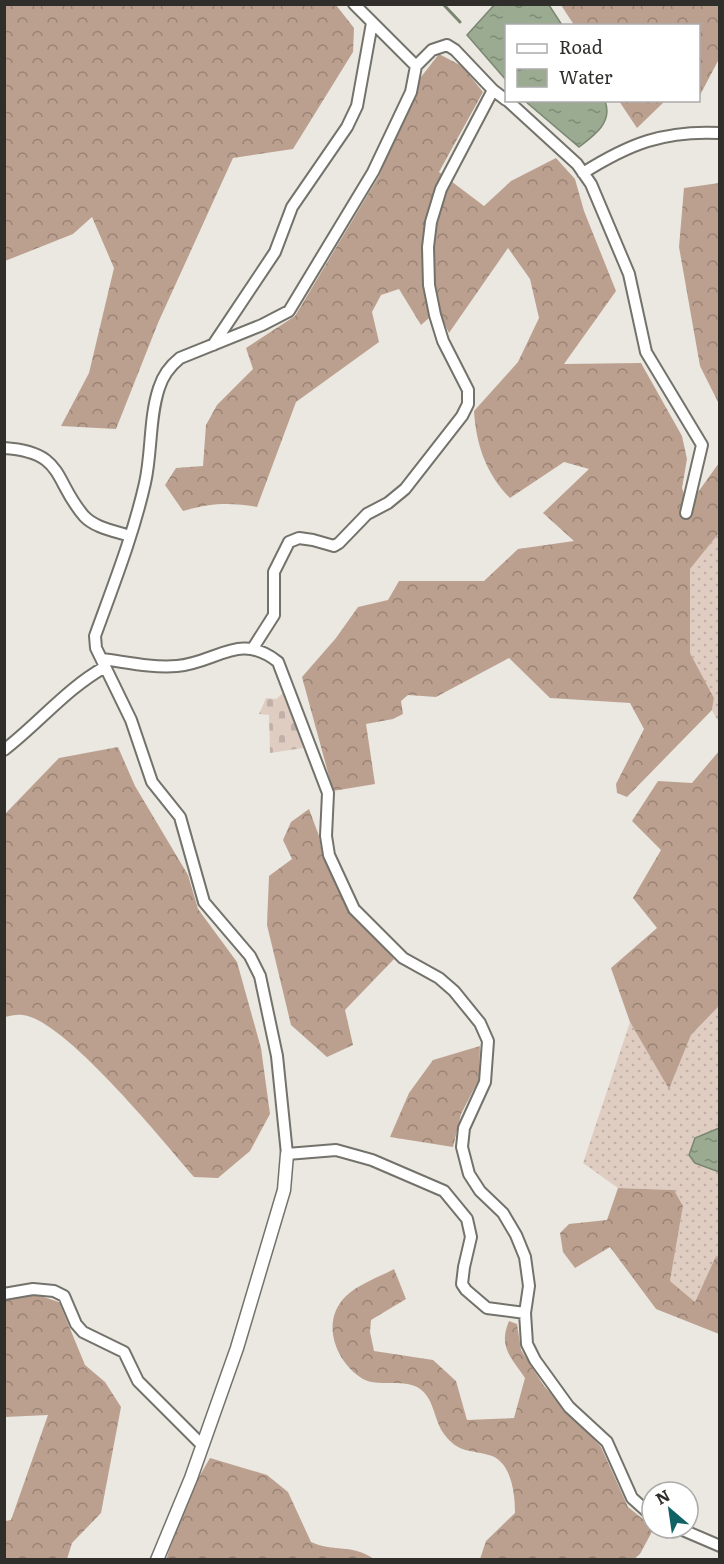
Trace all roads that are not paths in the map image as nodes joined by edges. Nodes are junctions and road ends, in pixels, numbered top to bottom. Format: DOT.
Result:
graph roads {
  1 [pos="354,4"];
  2 [pos="372,23"];
  3 [pos="416,66"];
  4 [pos="493,90"];
  5 [pos="505,99"];
  6 [pos="509,102"];
  7 [pos="720,133"];
  8 [pos="583,173"];
  9 [pos="213,345"];
  10 [pos="4,448"];
  11 [pos="686,513"];
  12 [pos="130,536"];
  13 [pos="253,648"];
  14 [pos="103,663"];
  15 [pos="4,750"];
  16 [pos="287,1154"];
  17 [pos="4,1294"];
  18 [pos="525,1313"];
  19 [pos="202,1445"];
  20 [pos="640,1505"];
  21 [pos="700,1537"];
  22 [pos="720,1546"];
  23 [pos="157,1560"];
  1 -- 2 [label="street"];
  2 -- 3 [label="street"];
  2 -- 9 [label="street"];
  3 -- 4 [label="street"];
  3 -- 9 [label="street"];
  4 -- 5 [label="street"];
  4 -- 13 [label="street"];
  6 -- 8 [label="street"];
  7 -- 8 [label="street"];
  8 -- 11 [label="street"];
  9 -- 12 [label="street"];
  10 -- 12 [label="street"];
  12 -- 14 [label="street"];
  13 -- 14 [label="street"];
  13 -- 18 [label="street"];
  14 -- 15 [label="street"];
  14 -- 16 [label="street"];
  16 -- 18 [label="street"];
  16 -- 19 [label="street"];
  17 -- 19 [label="street"];
  18 -- 20 [label="street"];
  19 -- 23 [label="street"];
  21 -- 22 [label="street"];
}
